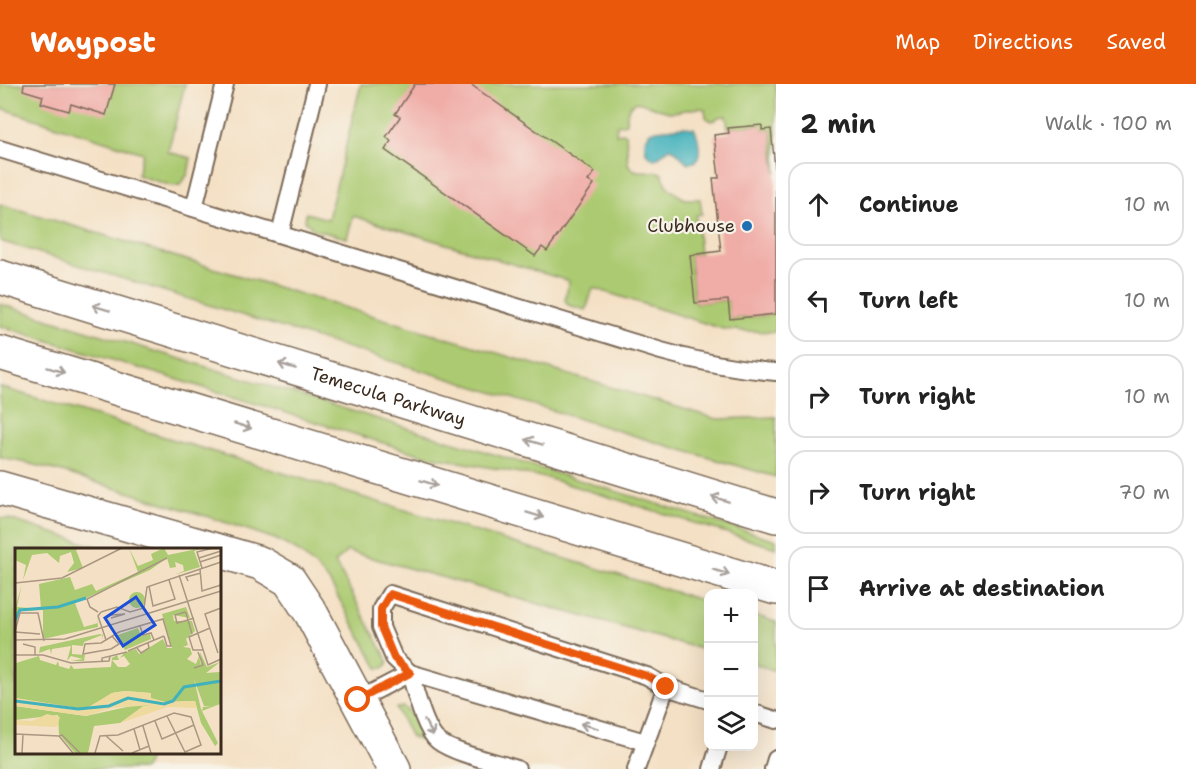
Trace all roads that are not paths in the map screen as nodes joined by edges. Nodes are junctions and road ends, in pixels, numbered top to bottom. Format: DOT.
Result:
graph roads {
  1 [pos="225,84"];
  2 [pos="317,84"];
  3 [pos="0,149"];
  4 [pos="194,208"];
  5 [pos="280,234"];
  6 [pos="0,277"];
  7 [pos="0,353"];
  8 [pos="776,372"];
  9 [pos="0,488"];
  10 [pos="776,516"];
  11 [pos="210,548"];
  12 [pos="220,551"];
  13 [pos="776,588"];
  14 [pos="410,673"];
  15 [pos="666,687"];
  16 [pos="704,699"];
  17 [pos="358,700"];
  18 [pos="758,715"];
  19 [pos="776,720"];
  20 [pos="645,742"];
  21 [pos="718,751"];
  22 [pos="776,759"];
  23 [pos="393,769"];
  24 [pos="517,769"];
  25 [pos="636,769"];
  26 [pos="712,769"];
  27 [pos="773,769"];
  1 -- 4 [label="lane"];
  2 -- 5 [label="lane"];
  3 -- 4 [label="lane"];
  4 -- 5 [label="lane"];
  5 -- 8 [label="lane"];
  10 -- 6 [label="main road, Temecula Parkway, one-way"];
  7 -- 13 [label="main road, one-way"];
  9 -- 11 [label="main road"];
  12 -- 17 [label="main road"];
  14 -- 15 [label="lane"];
  14 -- 17 [label="lane"];
  20 -- 14 [label="lane, one-way"];
  14 -- 24 [label="lane, one-way"];
  15 -- 16 [label="lane"];
  15 -- 20 [label="lane"];
  17 -- 23 [label="main road"];
  18 -- 19 [label="lane"];
  20 -- 25 [label="lane"];
  21 -- 26 [label="lane"];
  22 -- 27 [label="lane"];
}
